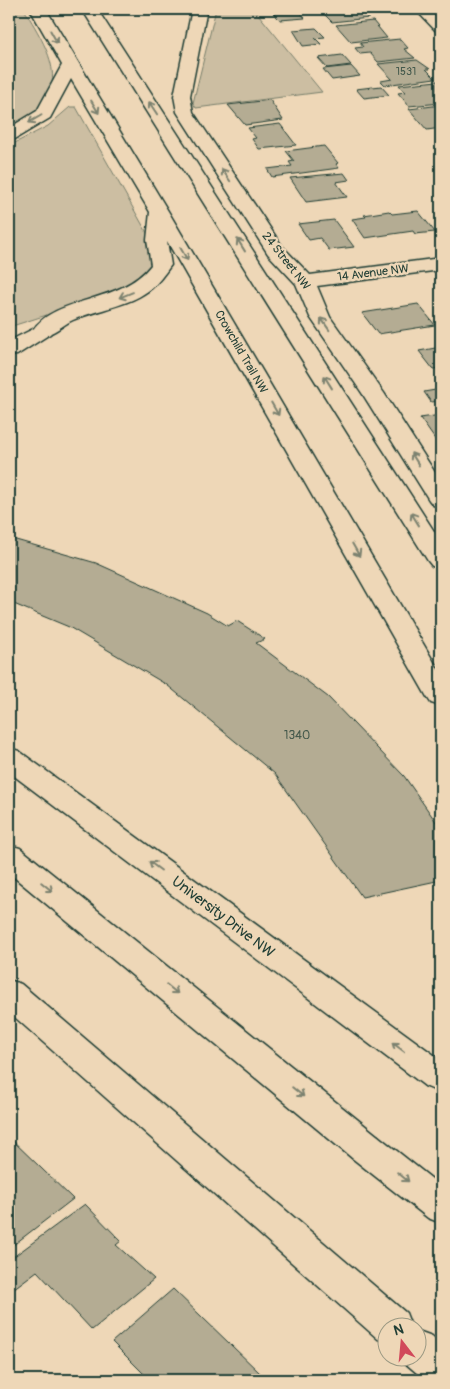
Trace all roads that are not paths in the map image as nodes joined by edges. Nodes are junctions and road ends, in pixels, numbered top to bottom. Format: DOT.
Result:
graph roads {
  1 [pos="38,9"];
  2 [pos="89,9"];
  3 [pos="199,9"];
  4 [pos="422,9"];
  5 [pos="441,28"];
  6 [pos="70,65"];
  7 [pos="9,135"];
  8 [pos="159,212"];
  9 [pos="441,264"];
  10 [pos="305,282"];
  11 [pos="9,350"];
  12 [pos="441,500"];
  13 [pos="441,561"];
  14 [pos="441,697"];
  15 [pos="9,758"];
  16 [pos="9,856"];
  17 [pos="9,993"];
  18 [pos="439,1077"];
  19 [pos="441,1207"];
  20 [pos="380,1316"];
  21 [pos="428,1358"];
  22 [pos="441,1369"];
  1 -- 6 [label="main road, Crowchild Trail NW, one-way"];
  13 -- 2 [label="main road, one-way"];
  10 -- 3 [label="main road, 24 Street NW, one-way"];
  4 -- 5 [label="main road"];
  6 -- 7 [label="main road, one-way"];
  6 -- 8 [label="main road, Crowchild Trail NW, one-way"];
  8 -- 11 [label="main road, one-way"];
  8 -- 14 [label="main road, Crowchild Trail NW, one-way"];
  9 -- 10 [label="main road, 14 Avenue NW"];
  12 -- 10 [label="main road, 24 Street NW, one-way"];
  18 -- 15 [label="main road, University Drive NW, one-way"];
  16 -- 19 [label="main road, one-way"];
  17 -- 20 [label="main road"];
  21 -- 22 [label="main road"];
}
